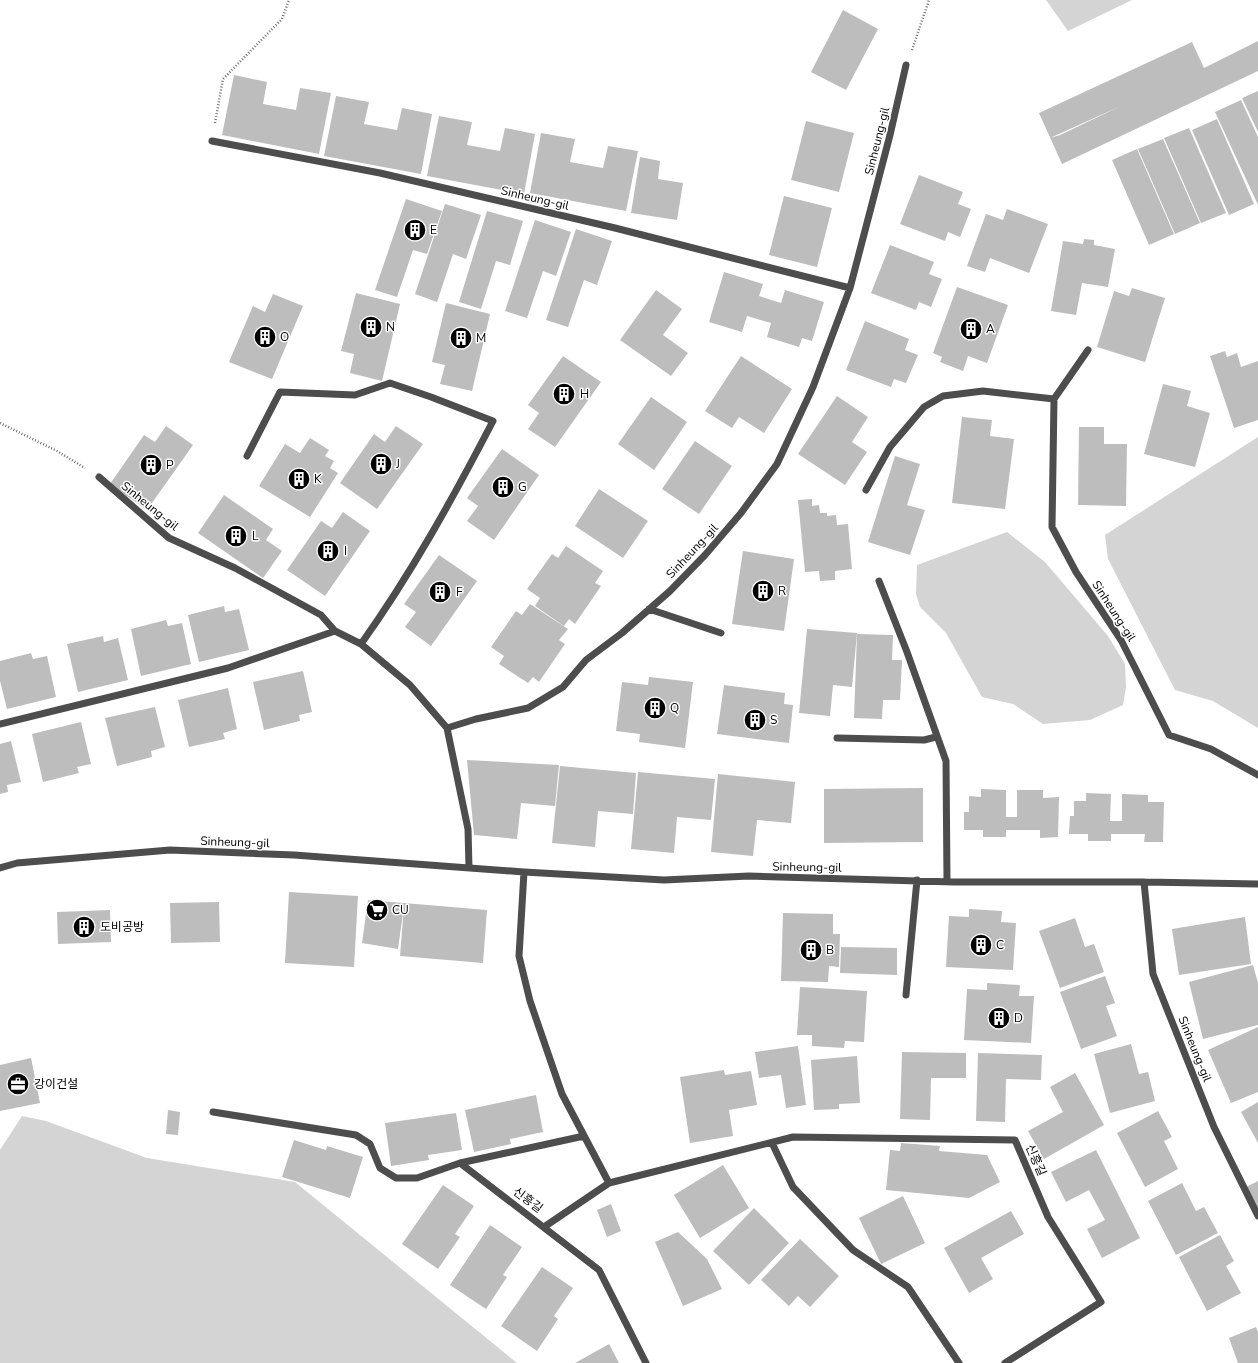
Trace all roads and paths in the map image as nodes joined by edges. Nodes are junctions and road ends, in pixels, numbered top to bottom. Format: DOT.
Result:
graph roads {
  1 [pos="288,0"];
  2 [pos="929,0"];
  3 [pos="906,65"];
  4 [pos="212,141"];
  5 [pos="850,288"];
  6 [pos="1088,350"];
  7 [pos="1054,399"];
  8 [pos="0,423"];
  9 [pos="247,456"];
  10 [pos="99,477"];
  11 [pos="866,490"];
  12 [pos="879,581"];
  13 [pos="649,609"];
  14 [pos="335,631"];
  15 [pos="721,633"];
  16 [pos="361,644"];
  17 [pos="0,724"];
  18 [pos="447,728"];
  19 [pos="936,736"];
  20 [pos="837,738"];
  21 [pos="1258,775"];
  22 [pos="0,868"];
  23 [pos="469,868"];
  24 [pos="524,872"];
  25 [pos="917,880"];
  26 [pos="947,881"];
  27 [pos="1144,882"];
  28 [pos="1258,884"];
  29 [pos="906,995"];
  30 [pos="213,1112"];
  31 [pos="584,1136"];
  32 [pos="772,1142"];
  33 [pos="460,1163"];
  34 [pos="609,1183"];
  35 [pos="1258,1216"];
  36 [pos="544,1227"];
  37 [pos="646,1363"];
  38 [pos="959,1363"];
  39 [pos="1005,1363"];
  1 -- 4 [label="path"];
  2 -- 3 [label="path"];
  3 -- 5 [label="street, Sinheung-gil"];
  4 -- 5 [label="street, Sinheung-gil"];
  5 -- 13 [label="street, Sinheung-gil"];
  6 -- 7 [label="street"];
  7 -- 11 [label="street"];
  7 -- 21 [label="street, Sinheung-gil"];
  8 -- 10 [label="path"];
  9 -- 16 [label="street"];
  10 -- 14 [label="street, Sinheung-gil"];
  12 -- 19 [label="street"];
  13 -- 15 [label="street"];
  13 -- 18 [label="street, Sinheung-gil"];
  14 -- 16 [label="street, Sinheung-gil"];
  14 -- 17 [label="street"];
  16 -- 18 [label="street, Sinheung-gil"];
  18 -- 23 [label="street, Sinheung-gil"];
  19 -- 20 [label="street"];
  19 -- 26 [label="street"];
  22 -- 23 [label="street, Sinheung-gil"];
  23 -- 24 [label="street, Sinheung-gil"];
  24 -- 25 [label="street, Sinheung-gil"];
  24 -- 31 [label="street"];
  25 -- 26 [label="street, Sinheung-gil"];
  25 -- 29 [label="street"];
  26 -- 27 [label="street, Sinheung-gil"];
  27 -- 28 [label="street, Sinheung-gil"];
  27 -- 35 [label="street, Sinheung-gil"];
  30 -- 33 [label="street"];
  31 -- 33 [label="street"];
  31 -- 34 [label="street"];
  32 -- 34 [label="street, 신흥길"];
  32 -- 38 [label="street"];
  32 -- 39 [label="street, 신흥길"];
  33 -- 36 [label="street, 신흥길"];
  34 -- 36 [label="street, 신흥길"];
  36 -- 37 [label="street, 신흥길"];
}
